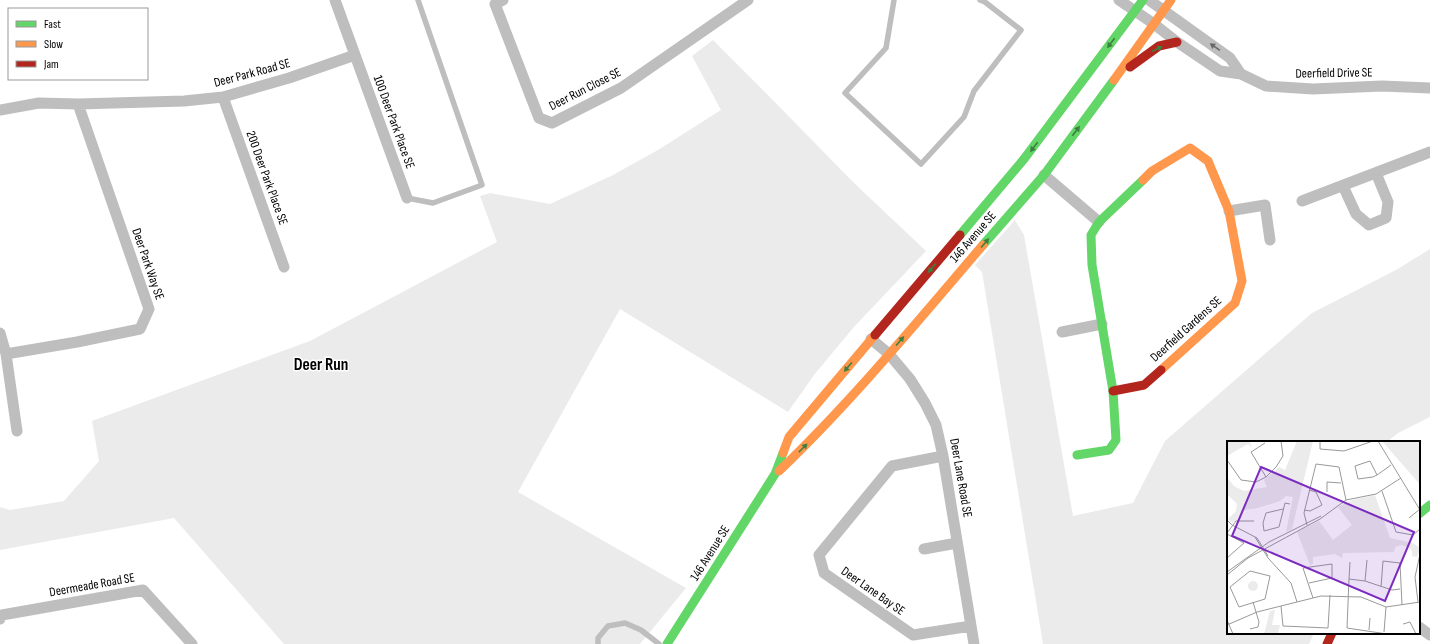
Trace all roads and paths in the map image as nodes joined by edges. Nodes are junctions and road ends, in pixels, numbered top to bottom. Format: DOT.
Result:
graph roads {
  1 [pos="335,0"];
  2 [pos="418,0"];
  3 [pos="503,0"];
  4 [pos="748,0"];
  5 [pos="894,0"];
  6 [pos="980,0"];
  7 [pos="1119,0"];
  8 [pos="1143,0"];
  9 [pos="1149,0"];
  10 [pos="1171,0"];
  11 [pos="1164,10"];
  12 [pos="1135,11"];
  13 [pos="1154,24"];
  14 [pos="1177,42"];
  15 [pos="355,55"];
  16 [pos="1241,74"];
  17 [pos="1117,76"];
  18 [pos="1430,88"];
  19 [pos="223,98"];
  20 [pos="78,104"];
  21 [pos="0,110"];
  22 [pos="1430,152"];
  23 [pos="1376,174"];
  24 [pos="1044,175"];
  25 [pos="1343,186"];
  26 [pos="407,198"];
  27 [pos="1302,201"];
  28 [pos="1229,211"];
  29 [pos="1098,222"];
  30 [pos="1270,240"];
  31 [pos="284,267"];
  32 [pos="1102,324"];
  33 [pos="1062,332"];
  34 [pos="0,333"];
  35 [pos="872,339"];
  36 [pos="6,354"];
  37 [pos="889,354"];
  38 [pos="1113,391"];
  39 [pos="17,431"];
  40 [pos="1077,455"];
  41 [pos="944,456"];
  42 [pos="775,474"];
  43 [pos="1430,506"];
  44 [pos="1420,513"];
  45 [pos="958,543"];
  46 [pos="924,549"];
  47 [pos="0,619"];
  48 [pos="971,626"];
  49 [pos="1420,628"];
  50 [pos="1332,634"];
  51 [pos="1430,635"];
  52 [pos="192,644"];
  53 [pos="598,644"];
  54 [pos="659,644"];
  55 [pos="667,644"];
  56 [pos="974,644"];
  57 [pos="1327,644"];
  1 -- 15 [label="street"];
  2 -- 26 [label="lane"];
  3 -- 4 [label="street, Deer Run Close SE"];
  5 -- 6 [label="lane"];
  7 -- 12 [label="street, Deerfield Drive SE"];
  8 -- 12 [label="street, 146 Avenue SE"];
  9 -- 11 [label="street, Deerfield Drive SE"];
  10 -- 11 [label="street, 146 Avenue SE"];
  11 -- 13 [label="street, 146 Avenue SE"];
  16 -- 11 [label="street, Deerfield Drive SE, one-way"];
  12 -- 13 [label="street, Deerfield Drive SE"];
  12 -- 35 [label="street, 146 Avenue SE, one-way"];
  13 -- 14 [label="street, Deerfield Drive SE"];
  13 -- 17 [label="street, 146 Avenue SE"];
  14 -- 16 [label="street, Deerfield Drive SE"];
  17 -- 14 [label="street, one-way"];
  15 -- 19 [label="street, Deer Park Road SE"];
  15 -- 26 [label="street, 100 Deer Park Place SE"];
  16 -- 18 [label="street, Deerfield Drive SE"];
  24 -- 17 [label="street, 146 Avenue SE, one-way"];
  19 -- 20 [label="street, Deer Park Road SE"];
  19 -- 31 [label="street, 200 Deer Park Place SE"];
  20 -- 21 [label="street, Deer Park Road SE"];
  20 -- 36 [label="street, Deer Park Way SE"];
  22 -- 23 [label="street"];
  23 -- 25 [label="street"];
  23 -- 25 [label="street"];
  24 -- 29 [label="street"];
  37 -- 24 [label="street, 146 Avenue SE, one-way"];
  25 -- 27 [label="street"];
  28 -- 29 [label="street, Deerfield Gardens SE"];
  28 -- 30 [label="street"];
  28 -- 38 [label="street, Deerfield Gardens SE"];
  29 -- 32 [label="street, Deerfield Gardens SE"];
  32 -- 33 [label="street"];
  32 -- 38 [label="street, Deerfield Gardens SE"];
  34 -- 36 [label="street"];
  35 -- 37 [label="street, Deer Lane Road SE"];
  35 -- 42 [label="street, 146 Avenue SE, one-way"];
  36 -- 39 [label="street"];
  37 -- 41 [label="street, Deer Lane Road SE"];
  42 -- 37 [label="street, 146 Avenue SE, one-way"];
  38 -- 40 [label="street, Deerfield Gardens SE"];
  41 -- 45 [label="street, Deer Lane Road SE"];
  41 -- 48 [label="street, Deer Lane Bay SE"];
  42 -- 55 [label="street, 146 Avenue SE"];
  43 -- 44 [label="street"];
  45 -- 46 [label="street"];
  45 -- 48 [label="street, Deer Lane Road SE"];
  47 -- 52 [label="street, Deermeade Road SE"];
  48 -- 56 [label="street, Deer Lane Road SE"];
  49 -- 51 [label="street"];
  50 -- 57 [label="street"];
  53 -- 54 [label="lane"];
}
